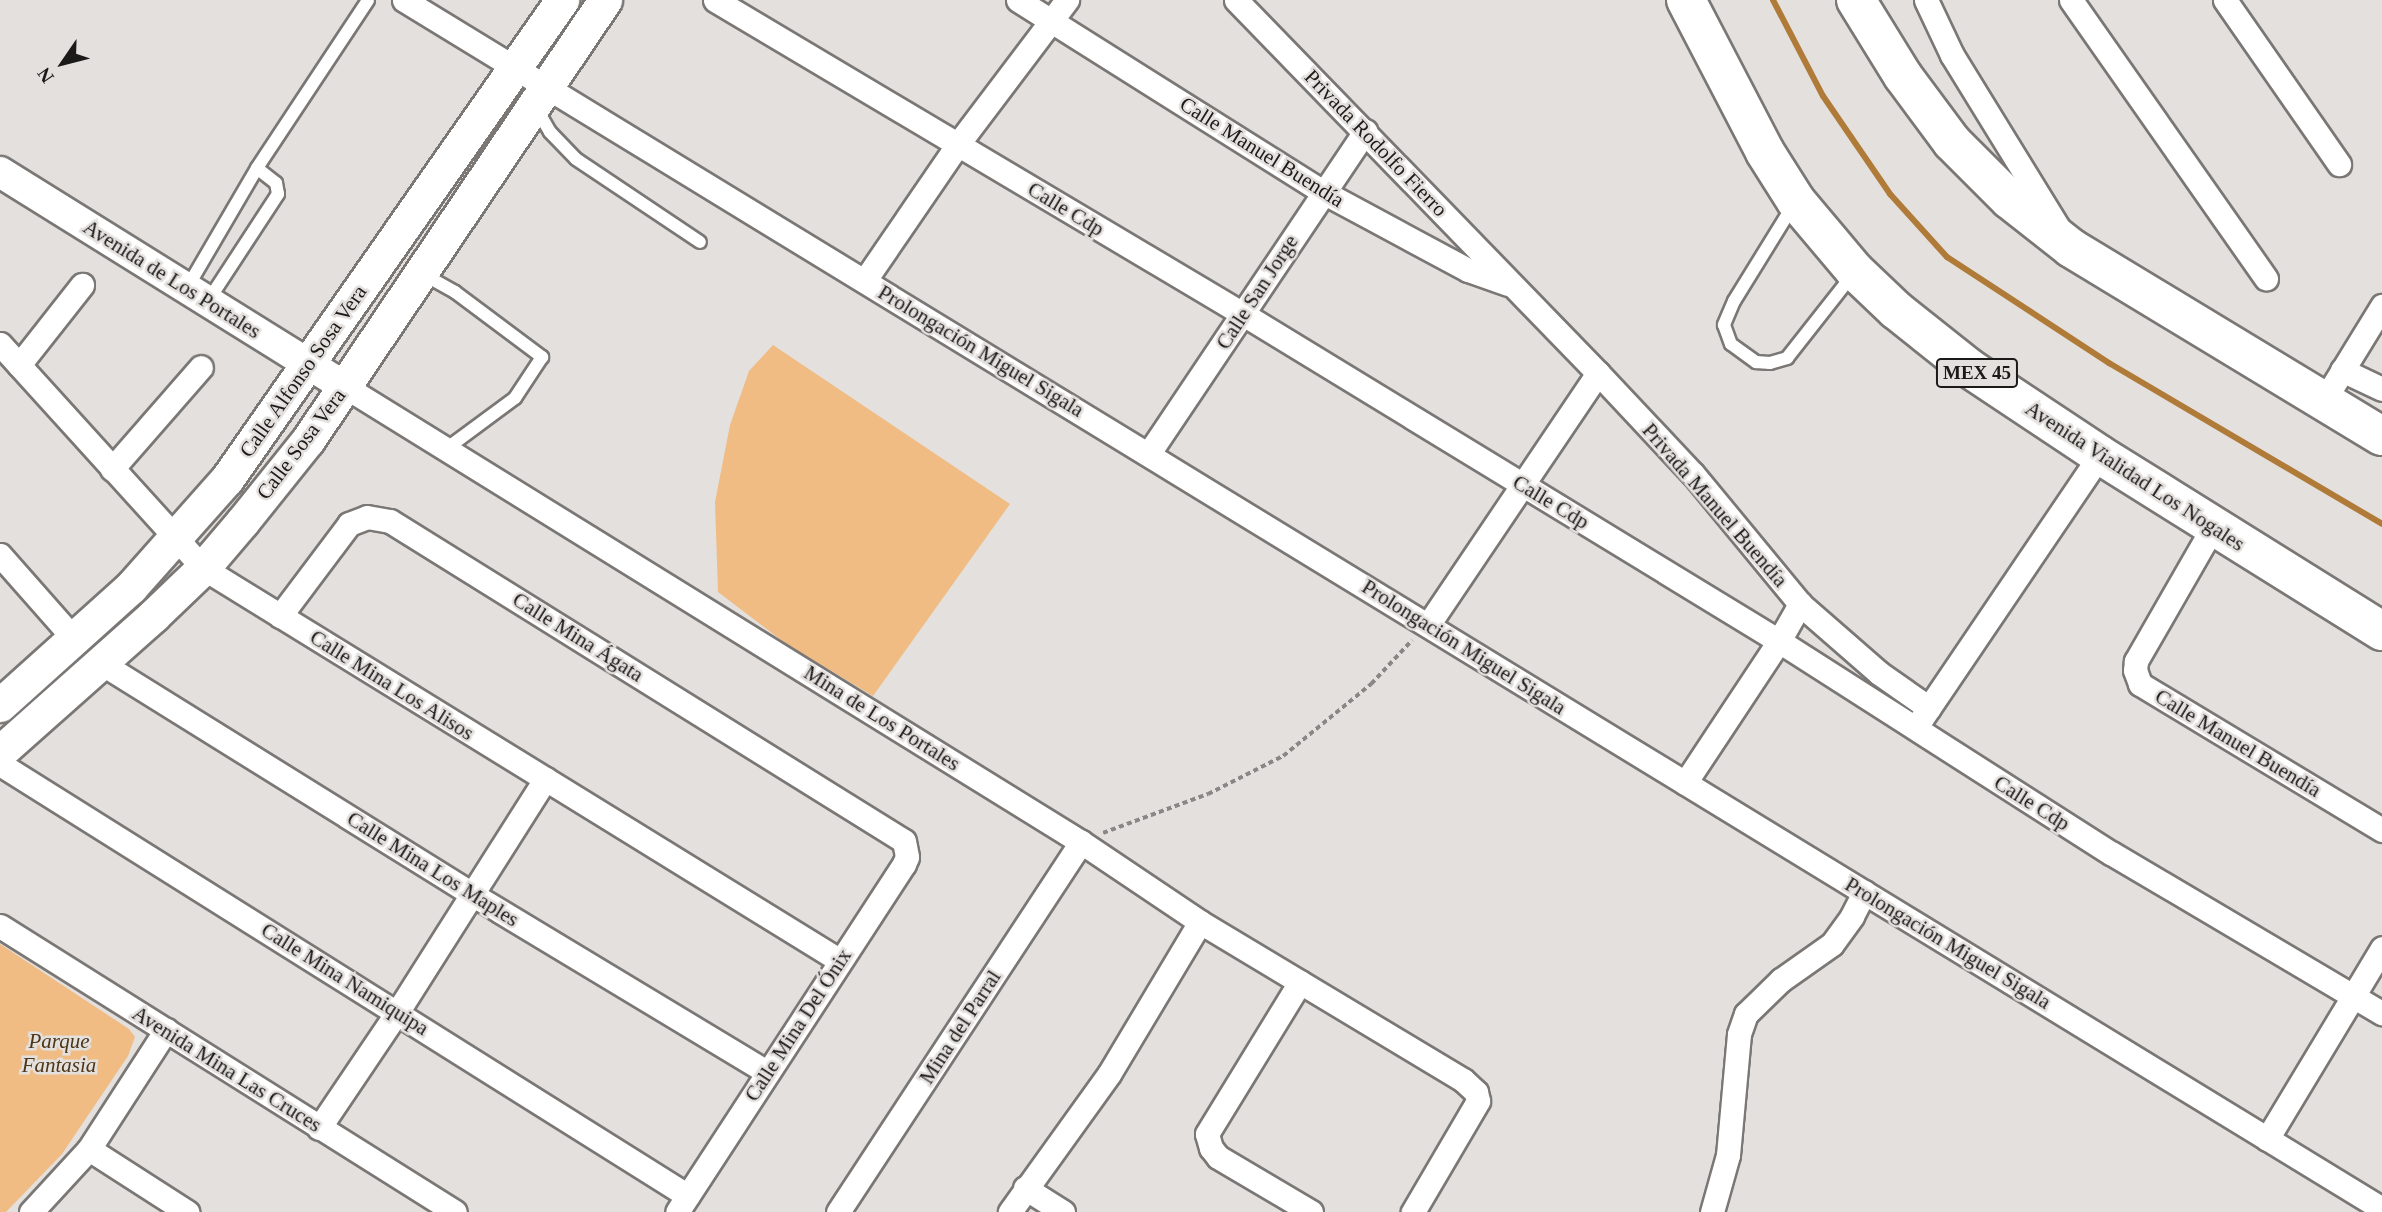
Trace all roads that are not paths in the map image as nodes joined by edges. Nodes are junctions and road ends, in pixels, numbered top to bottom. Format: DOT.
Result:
graph roads {
  1 [pos="368,0"];
  2 [pos="404,0"];
  3 [pos="562,0"];
  4 [pos="605,0"];
  5 [pos="715,0"];
  6 [pos="1018,0"];
  7 [pos="1067,0"];
  8 [pos="1236,0"];
  9 [pos="1686,0"];
  10 [pos="1856,0"];
  11 [pos="1926,0"];
  12 [pos="2071,0"];
  13 [pos="2225,0"];
  14 [pos="1052,21"];
  15 [pos="514,68"];
  16 [pos="540,97"];
  17 [pos="1365,131"];
  18 [pos="958,144"];
  19 [pos="2339,164"];
  20 [pos="257,168"];
  21 [pos="0,172"];
  22 [pos="1323,192"];
  23 [pos="1796,201"];
  24 [pos="700,243"];
  25 [pos="2071,248"];
  26 [pos="1855,271"];
  27 [pos="421,273"];
  28 [pos="2266,279"];
  29 [pos="865,280"];
  30 [pos="82,285"];
  31 [pos="1514,286"];
  32 [pos="197,295"];
  33 [pos="2382,306"];
  34 [pos="1243,314"];
  35 [pos="0,344"];
  36 [pos="308,363"];
  37 [pos="19,365"];
  38 [pos="201,367"];
  39 [pos="1598,373"];
  40 [pos="344,386"];
  41 [pos="2332,386"];
  42 [pos="2382,389"];
  43 [pos="2382,436"];
  44 [pos="446,449"];
  45 [pos="1149,453"];
  46 [pos="2099,455"];
  47 [pos="112,469"];
  48 [pos="1522,484"];
  49 [pos="2213,527"];
  50 [pos="175,540"];
  51 [pos="0,555"];
  52 [pos="203,568"];
  53 [pos="1800,604"];
  54 [pos="281,615"];
  55 [pos="1427,625"];
  56 [pos="2382,631"];
  57 [pos="75,640"];
  58 [pos="1779,641"];
  59 [pos="101,663"];
  60 [pos="0,705"];
  61 [pos="1929,708"];
  62 [pos="1914,729"];
  63 [pos="0,751"];
  64 [pos="0,764"];
  65 [pos="545,779"];
  66 [pos="1685,783"];
  67 [pos="2382,830"];
  68 [pos="900,837"];
  69 [pos="1081,842"];
  70 [pos="1864,892"];
  71 [pos="470,893"];
  72 [pos="1200,922"];
  73 [pos="0,926"];
  74 [pos="2382,948"];
  75 [pos="839,960"];
  76 [pos="1300,982"];
  77 [pos="2353,997"];
  78 [pos="398,1012"];
  79 [pos="2382,1013"];
  80 [pos="166,1030"];
  81 [pos="767,1072"];
  82 [pos="319,1128"];
  83 [pos="2267,1139"];
  84 [pos="89,1149"];
  85 [pos="1025,1188"];
  86 [pos="683,1204"];
  87 [pos="2382,1209"];
  88 [pos="31,1212"];
  89 [pos="187,1212"];
  90 [pos="455,1212"];
  91 [pos="838,1212"];
  92 [pos="1010,1212"];
  93 [pos="1063,1212"];
  94 [pos="1311,1212"];
  95 [pos="1413,1212"];
  96 [pos="1712,1212"];
  1 -- 20 [label="lane"];
  2 -- 15 [label="street, Prolongación Miguel Sigala"];
  3 -- 15 [label="main road, Calle Alfonso Sosa Vera"];
  4 -- 16 [label="main road"];
  5 -- 18 [label="street, Calle Cdp"];
  6 -- 14 [label="street, Calle Manuel Buendía"];
  7 -- 14 [label="street"];
  8 -- 17 [label="street, Privada Rodolfo Fierro"];
  9 -- 23 [label="highway, Avenida Vialidad Los Nogales / MEX 45"];
  10 -- 25 [label="highway"];
  11 -- 25 [label="street"];
  12 -- 28 [label="street"];
  13 -- 19 [label="street"];
  14 -- 18 [label="street"];
  14 -- 22 [label="street, Calle Manuel Buendía"];
  15 -- 16 [label="street, Prolongación Miguel Sigala"];
  15 -- 36 [label="main road, Calle Alfonso Sosa Vera"];
  16 -- 24 [label="lane"];
  16 -- 27 [label="main road, Calle Sosa Vera"];
  16 -- 29 [label="street, Prolongación Miguel Sigala"];
  17 -- 22 [label="street, Calle San Jorge"];
  17 -- 31 [label="street, Privada Rodolfo Fierro"];
  18 -- 29 [label="street"];
  18 -- 34 [label="street, Calle Cdp"];
  20 -- 32 [label="lane"];
  20 -- 32 [label="lane"];
  21 -- 32 [label="street, Avenida de Los Portales"];
  22 -- 31 [label="street, Calle Manuel Buendía"];
  22 -- 34 [label="street, Calle San Jorge"];
  23 -- 26 [label="highway, Avenida Vialidad Los Nogales / MEX 45"];
  23 -- 26 [label="lane"];
  25 -- 41 [label="highway"];
  26 -- 46 [label="highway, Avenida Vialidad Los Nogales / MEX 45"];
  27 -- 40 [label="main road, Calle Sosa Vera"];
  27 -- 44 [label="lane"];
  29 -- 45 [label="street, Prolongación Miguel Sigala"];
  30 -- 37 [label="street"];
  31 -- 39 [label="street, Privada Manuel Buendía"];
  32 -- 36 [label="street, Avenida de Los Portales"];
  33 -- 41 [label="street"];
  34 -- 45 [label="street, Calle San Jorge"];
  34 -- 48 [label="street, Calle Cdp"];
  35 -- 37 [label="street, Calle Mina Los Alisos"];
  36 -- 40 [label="street, Avenida de Los Portales"];
  36 -- 50 [label="main road, Calle Alfonso Sosa Vera"];
  37 -- 47 [label="street, Calle Mina Los Alisos"];
  38 -- 47 [label="street"];
  39 -- 48 [label="street"];
  39 -- 53 [label="street, Privada Manuel Buendía"];
  40 -- 44 [label="street, Mina de Los Portales"];
  40 -- 52 [label="main road, Calle Sosa Vera"];
  41 -- 42 [label="street"];
  41 -- 43 [label="highway"];
  44 -- 69 [label="street, Mina de Los Portales"];
  45 -- 55 [label="street, Prolongación Miguel Sigala"];
  46 -- 49 [label="highway, Avenida Vialidad Los Nogales / MEX 45"];
  46 -- 61 [label="street"];
  47 -- 50 [label="street, Calle Mina Los Alisos"];
  48 -- 55 [label="street"];
  48 -- 58 [label="street, Calle Cdp"];
  49 -- 56 [label="highway, Avenida Vialidad Los Nogales / MEX 45"];
  49 -- 67 [label="street, Calle Manuel Buendía"];
  50 -- 52 [label="street, Calle Mina Los Alisos"];
  50 -- 57 [label="main road, Calle Alfonso Sosa Vera"];
  51 -- 57 [label="street"];
  52 -- 54 [label="street, Calle Mina Los Alisos"];
  52 -- 59 [label="main road, Calle Sosa Vera"];
  53 -- 58 [label="street"];
  53 -- 61 [label="street, Privada Manuel Buendía"];
  54 -- 65 [label="street, Calle Mina Los Alisos"];
  54 -- 68 [label="street, Calle Mina Ágata"];
  55 -- 66 [label="street, Prolongación Miguel Sigala"];
  57 -- 60 [label="main road, Calle Alfonso Sosa Vera"];
  58 -- 62 [label="street, Calle Cdp"];
  58 -- 66 [label="street"];
  59 -- 63 [label="main road, Calle Sosa Vera"];
  59 -- 71 [label="street, Calle Mina Los Maples"];
  61 -- 62 [label="street"];
  62 -- 77 [label="street, Calle Cdp"];
  64 -- 78 [label="street, Calle Mina Namiquipa"];
  65 -- 71 [label="street"];
  65 -- 75 [label="street, Calle Mina Los Alisos"];
  66 -- 70 [label="street, Prolongación Miguel Sigala"];
  68 -- 75 [label="street, Calle Mina Del Ónix"];
  69 -- 72 [label="street, Mina de Los Portales"];
  69 -- 91 [label="street, Mina del Parral"];
  70 -- 83 [label="street, Prolongación Miguel Sigala"];
  70 -- 96 [label="street"];
  71 -- 78 [label="street"];
  71 -- 81 [label="street, Calle Mina Los Maples"];
  72 -- 76 [label="street, Mina de Los Portales"];
  72 -- 85 [label="street"];
  73 -- 80 [label="street, Avenida Mina Las Cruces"];
  74 -- 77 [label="street"];
  75 -- 81 [label="street, Calle Mina Del Ónix"];
  76 -- 94 [label="street"];
  76 -- 95 [label="street, Mina de Los Portales"];
  77 -- 79 [label="street, Calle Cdp"];
  77 -- 83 [label="street"];
  78 -- 82 [label="street"];
  78 -- 86 [label="street, Calle Mina Namiquipa"];
  80 -- 82 [label="street, Avenida Mina Las Cruces"];
  80 -- 84 [label="street"];
  81 -- 86 [label="street, Calle Mina Del Ónix"];
  82 -- 90 [label="street, Avenida Mina Las Cruces"];
  83 -- 87 [label="street, Prolongación Miguel Sigala"];
  84 -- 88 [label="street"];
  84 -- 89 [label="street"];
  85 -- 92 [label="street"];
  85 -- 93 [label="street"];
}
